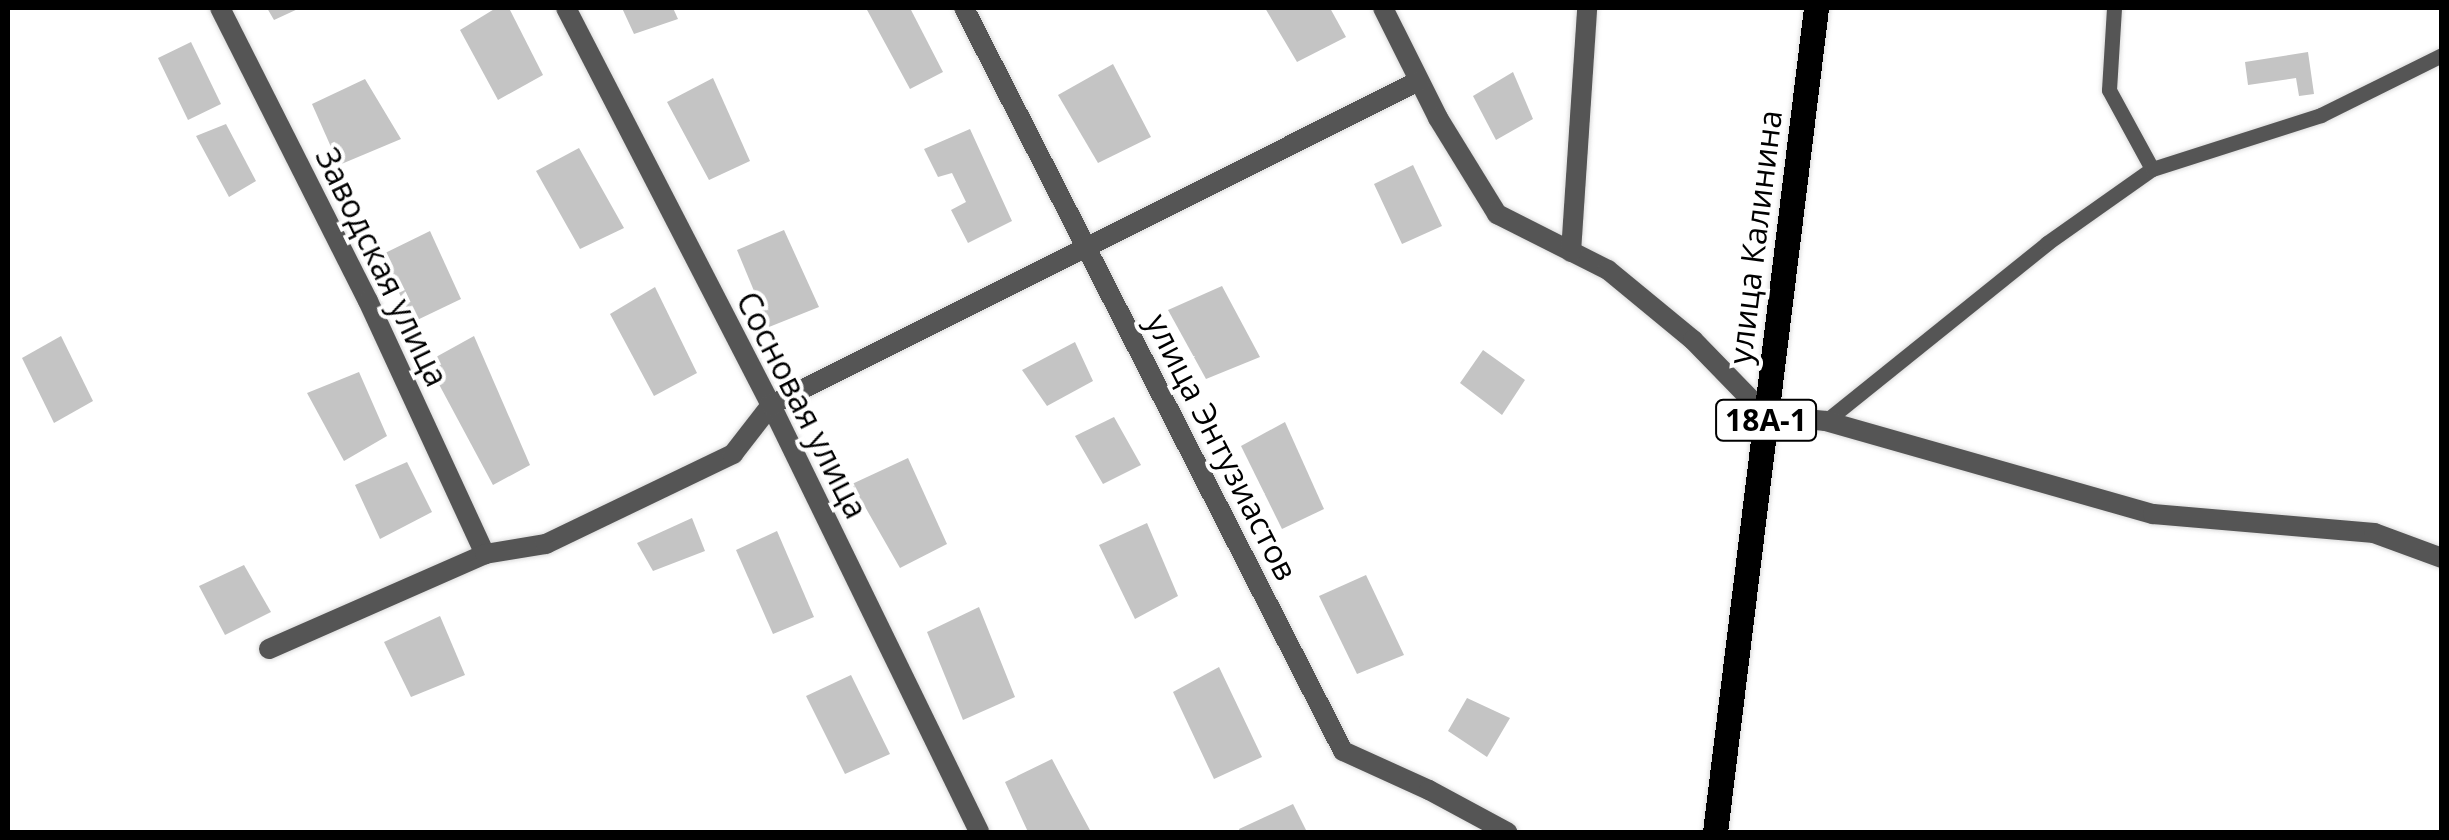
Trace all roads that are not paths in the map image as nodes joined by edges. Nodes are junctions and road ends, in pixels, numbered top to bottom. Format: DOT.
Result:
graph roads {
  1 [pos="220,8"];
  2 [pos="566,8"];
  3 [pos="964,8"];
  4 [pos="1383,8"];
  5 [pos="1587,8"];
  6 [pos="1816,8"];
  7 [pos="2114,8"];
  8 [pos="2442,55"];
  9 [pos="1420,81"];
  10 [pos="2152,169"];
  11 [pos="1086,247"];
  12 [pos="1570,252"];
  13 [pos="771,405"];
  14 [pos="1766,415"];
  15 [pos="1826,421"];
  16 [pos="485,554"];
  17 [pos="2442,558"];
  18 [pos="269,649"];
  19 [pos="979,832"];
  20 [pos="1507,832"];
  21 [pos="1715,832"];
  1 -- 16 [label="street, Заводская улица"];
  2 -- 13 [label="street, Сосновая улица"];
  3 -- 11 [label="street, улица Энтузиастов"];
  4 -- 9 [label="street"];
  5 -- 12 [label="street"];
  6 -- 14 [label="main road, улица Калинина / 18А-1"];
  7 -- 10 [label="lane"];
  8 -- 10 [label="lane"];
  9 -- 11 [label="street"];
  9 -- 12 [label="street"];
  10 -- 15 [label="lane"];
  11 -- 13 [label="street"];
  11 -- 20 [label="street, улица Энтузиастов"];
  12 -- 14 [label="street"];
  13 -- 16 [label="street"];
  13 -- 19 [label="street, Сосновая улица"];
  14 -- 15 [label="street"];
  14 -- 21 [label="main road, улица Калинина / 18А-1"];
  15 -- 17 [label="street"];
  16 -- 18 [label="street"];
}
